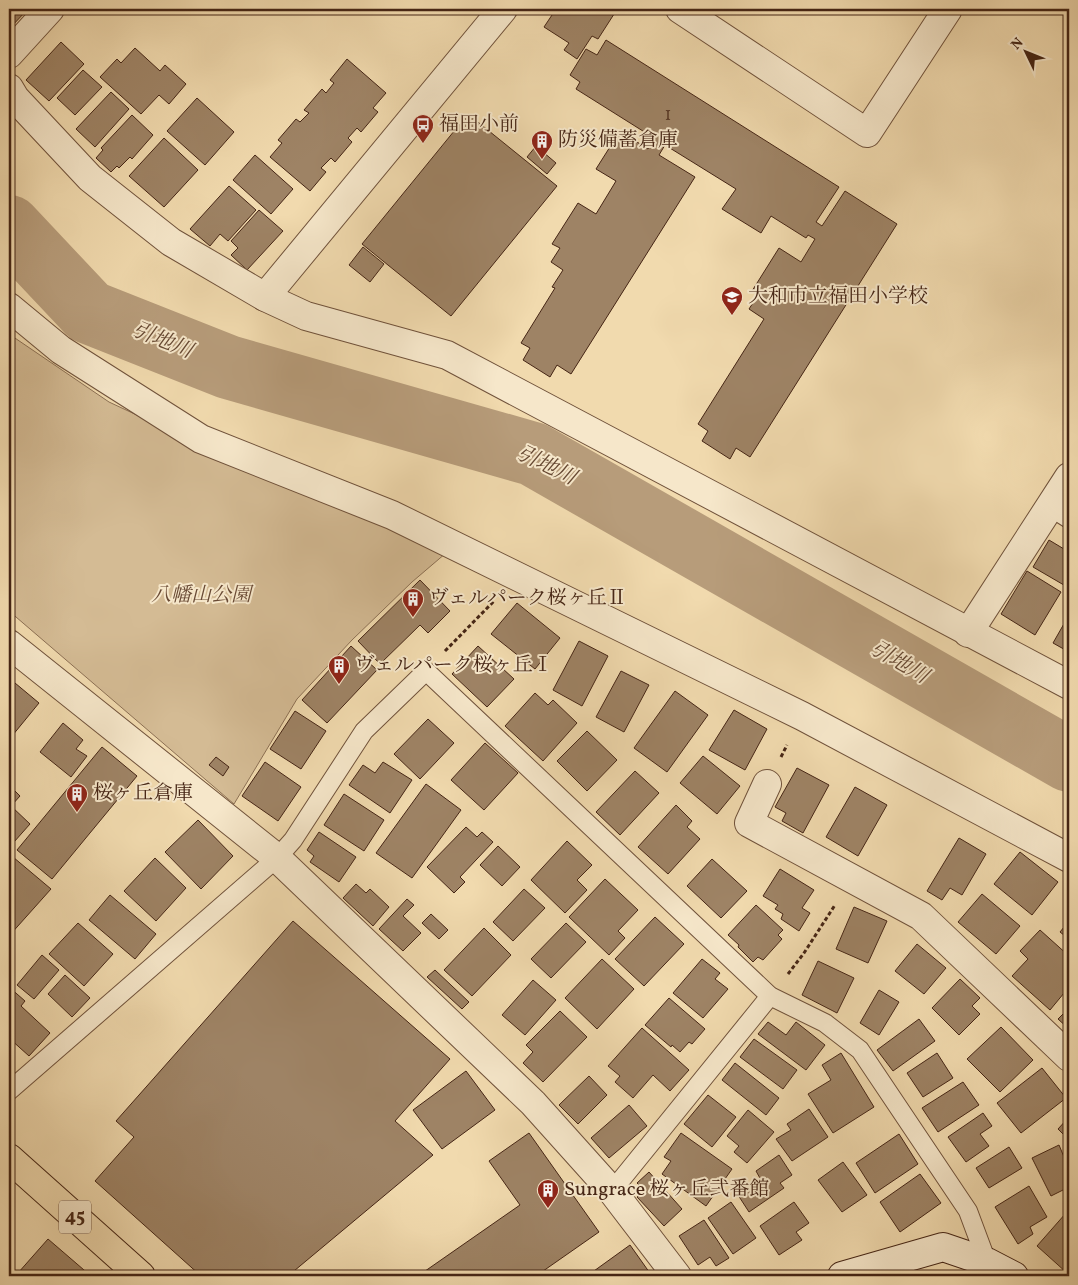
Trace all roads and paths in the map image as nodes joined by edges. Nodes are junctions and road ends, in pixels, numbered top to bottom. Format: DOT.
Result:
graph roads {
  1 [pos="50,9"];
  2 [pos="503,9"];
  3 [pos="680,9"];
  4 [pos="948,9"];
  5 [pos="9,54"];
  6 [pos="9,88"];
  7 [pos="265,297"];
  8 [pos="9,308"];
  9 [pos="1069,477"];
  10 [pos="1060,513"];
  11 [pos="501,593"];
  12 [pos="968,633"];
  13 [pos="9,644"];
  14 [pos="426,671"];
  15 [pos="1069,685"];
  16 [pos="802,716"];
  17 [pos="767,784"];
  18 [pos="277,858"];
  19 [pos="1069,858"];
  20 [pos="851,878"];
  21 [pos="770,996"];
  22 [pos="1069,1057"];
  23 [pos="9,1091"];
  24 [pos="9,1158"];
  25 [pos="612,1191"];
  26 [pos="987,1262"];
  27 [pos="140,1276"];
  28 [pos="677,1276"];
  29 [pos="842,1276"];
  30 [pos="1014,1276"];
  1 -- 5 [label="street"];
  2 -- 7 [label="street"];
  3 -- 4 [label="street"];
  6 -- 7 [label="street"];
  7 -- 12 [label="street"];
  8 -- 16 [label="street"];
  9 -- 10 [label="street"];
  10 -- 12 [label="street"];
  11 -- 14 [label="path"];
  12 -- 15 [label="street"];
  13 -- 18 [label="street"];
  14 -- 18 [label="lane"];
  14 -- 21 [label="lane"];
  16 -- 17 [label="path"];
  16 -- 19 [label="street"];
  17 -- 20 [label="street"];
  18 -- 23 [label="lane"];
  18 -- 25 [label="street"];
  20 -- 21 [label="path"];
  20 -- 22 [label="street"];
  21 -- 25 [label="lane"];
  21 -- 26 [label="lane"];
  24 -- 27 [label="main road, 45"];
  25 -- 28 [label="street"];
  26 -- 29 [label="street"];
  26 -- 30 [label="street"];
}
